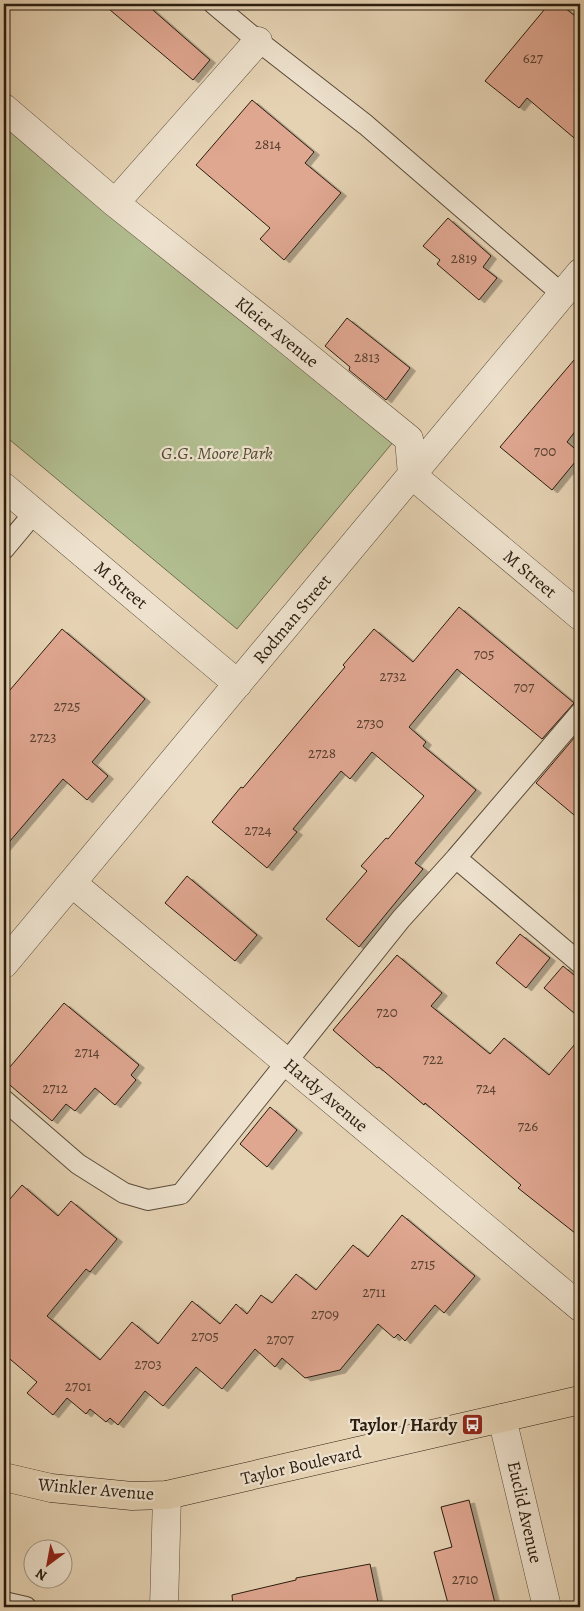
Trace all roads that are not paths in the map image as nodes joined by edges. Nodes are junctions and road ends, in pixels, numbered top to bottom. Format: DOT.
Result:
graph roads {
  1 [pos="214,4"];
  2 [pos="258,41"];
  3 [pos="4,108"];
  4 [pos="115,204"];
  5 [pos="580,273"];
  6 [pos="562,294"];
  7 [pos="412,475"];
  8 [pos="4,487"];
  9 [pos="34,513"];
  10 [pos="4,549"];
  11 [pos="580,616"];
  12 [pos="238,684"];
  13 [pos="580,713"];
  14 [pos="456,858"];
  15 [pos="72,883"];
  16 [pos="580,963"];
  17 [pos="4,964"];
  18 [pos="286,1062"];
  19 [pos="4,1100"];
  20 [pos="580,1307"];
  21 [pos="580,1400"];
  22 [pos="502,1418"];
  23 [pos="4,1477"];
  24 [pos="167,1495"];
  25 [pos="4,1602"];
  26 [pos="26,1607"];
  27 [pos="164,1607"];
  28 [pos="547,1607"];
  1 -- 2 [label="lane"];
  2 -- 4 [label="street"];
  2 -- 6 [label="lane"];
  3 -- 4 [label="street, Kleier Avenue"];
  4 -- 7 [label="street, Kleier Avenue"];
  5 -- 6 [label="street, Rodman Street"];
  6 -- 7 [label="street, Rodman Street"];
  7 -- 11 [label="street, M Street"];
  7 -- 12 [label="street, Rodman Street"];
  8 -- 9 [label="street, M Street"];
  9 -- 10 [label="lane"];
  9 -- 12 [label="street, M Street"];
  12 -- 15 [label="street, Rodman Street"];
  13 -- 14 [label="lane"];
  14 -- 16 [label="lane"];
  14 -- 18 [label="lane"];
  15 -- 17 [label="street, Rodman Street"];
  15 -- 18 [label="street, Hardy Avenue"];
  18 -- 19 [label="lane"];
  18 -- 20 [label="street, Hardy Avenue"];
  21 -- 22 [label="main road, Taylor Boulevard"];
  22 -- 24 [label="main road, Taylor Boulevard"];
  22 -- 28 [label="street, Euclid Avenue"];
  23 -- 24 [label="main road, Winkler Avenue"];
  24 -- 27 [label="street, Winkler Avenue"];
  25 -- 26 [label="lane"];
}
